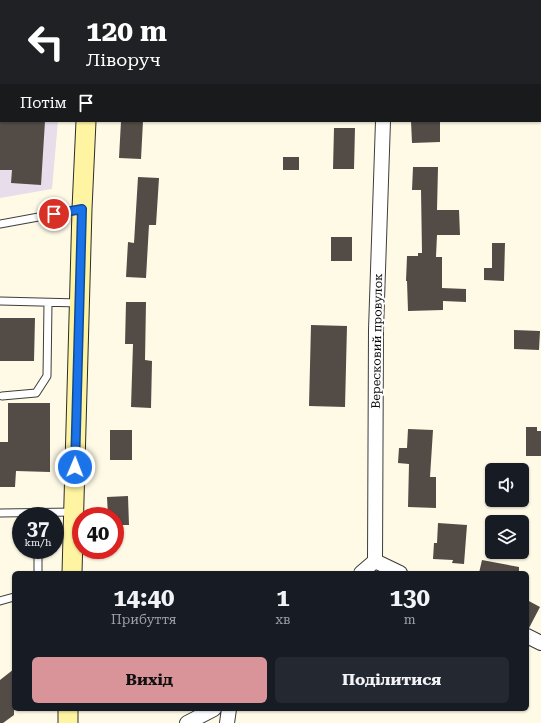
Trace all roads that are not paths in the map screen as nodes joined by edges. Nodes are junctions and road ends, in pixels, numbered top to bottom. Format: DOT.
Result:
graph roads {
  1 [pos="86,122"];
  2 [pos="383,122"];
  3 [pos="82,209"];
  4 [pos="0,224"];
  5 [pos="0,301"];
  6 [pos="48,303"];
  7 [pos="79,303"];
  8 [pos="1,396"];
  9 [pos="74,507"];
  10 [pos="0,513"];
  11 [pos="12,514"];
  12 [pos="38,559"];
  13 [pos="72,559"];
  14 [pos="375,561"];
  15 [pos="38,571"];
  16 [pos="72,571"];
  17 [pos="363,571"];
  18 [pos="396,571"];
  19 [pos="12,598"];
  20 [pos="0,601"];
  21 [pos="529,637"];
  22 [pos="541,643"];
  23 [pos="68,711"];
  24 [pos="210,711"];
  25 [pos="229,711"];
  26 [pos="68,723"];
  27 [pos="187,723"];
  28 [pos="227,723"];
  1 -- 3 [label="street"];
  2 -- 14 [label="street, Вересковий провулок"];
  3 -- 4 [label="lane"];
  3 -- 7 [label="street"];
  5 -- 6 [label="lane"];
  6 -- 7 [label="lane"];
  6 -- 8 [label="lane"];
  7 -- 9 [label="street"];
  10 -- 11 [label="lane"];
  12 -- 15 [label="lane"];
  13 -- 16 [label="street"];
  14 -- 17 [label="street"];
  14 -- 18 [label="street"];
  19 -- 20 [label="lane"];
  21 -- 22 [label="street"];
  23 -- 26 [label="street"];
  24 -- 27 [label="street"];
  25 -- 28 [label="street"];
}
